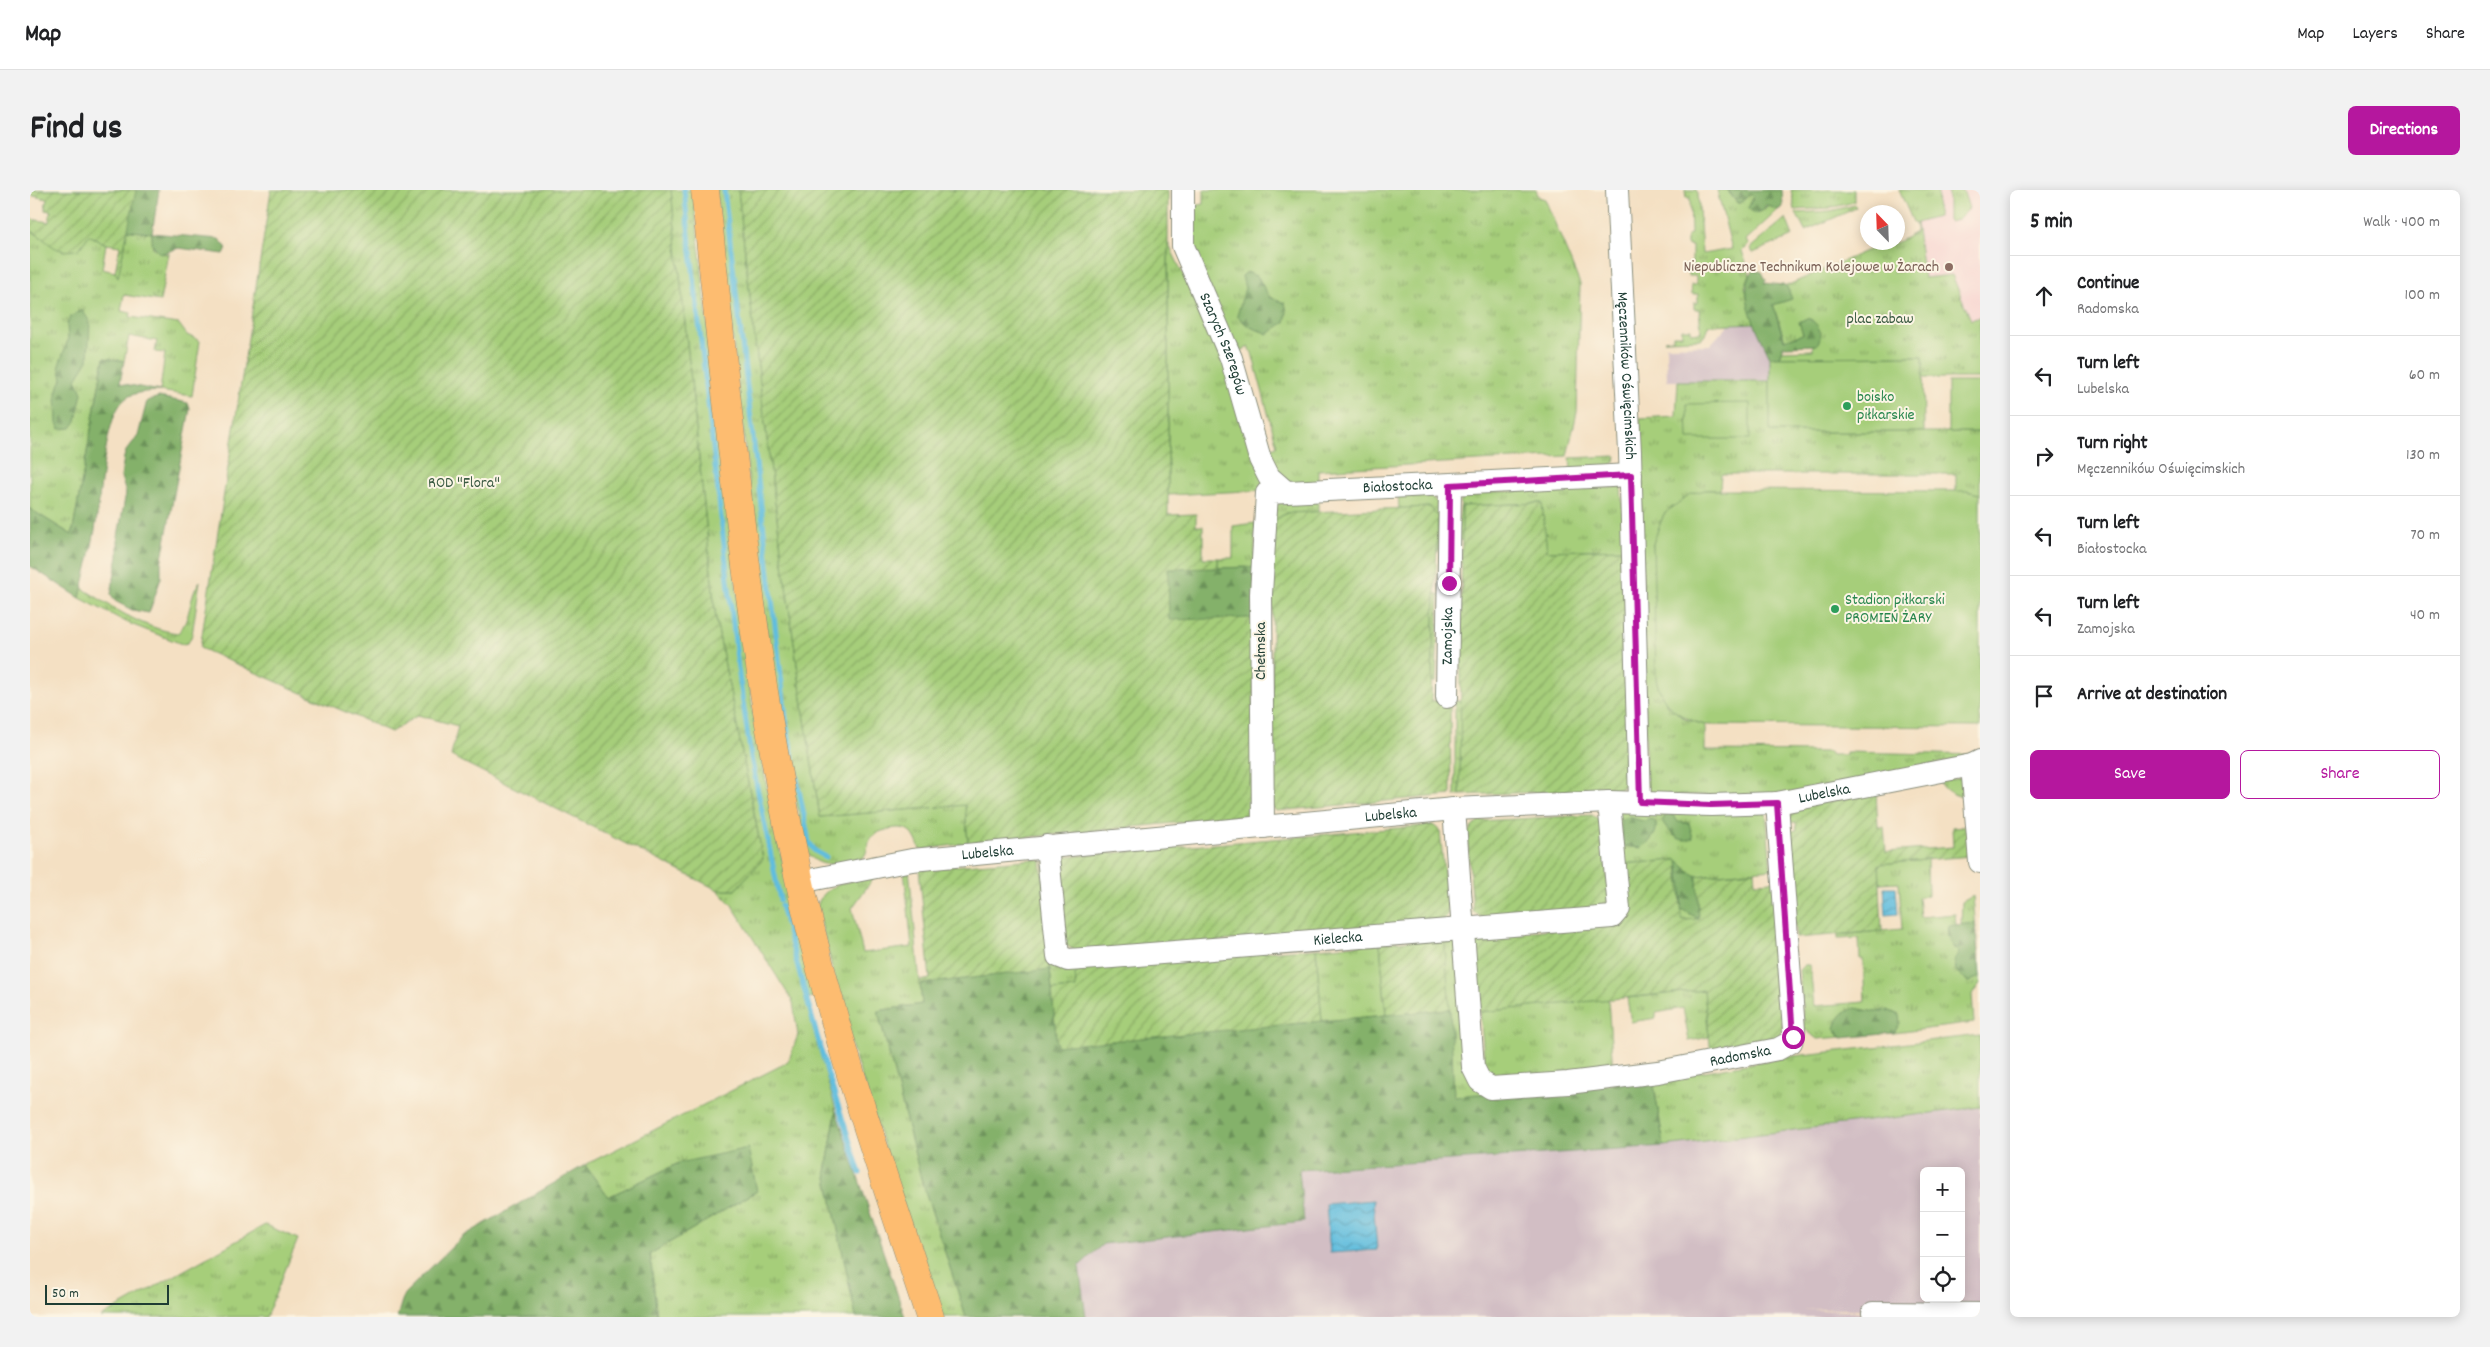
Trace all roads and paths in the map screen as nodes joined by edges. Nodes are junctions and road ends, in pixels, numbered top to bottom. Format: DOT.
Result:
graph roads {
  1 [pos="705,190"];
  2 [pos="1183,190"];
  3 [pos="1617,190"];
  4 [pos="1631,475"];
  5 [pos="1450,485"];
  6 [pos="1285,491"];
  7 [pos="1447,697"];
  8 [pos="1976,763"];
  9 [pos="1609,802"];
  10 [pos="1640,802"];
  11 [pos="1777,803"];
  12 [pos="1454,809"];
  13 [pos="1263,826"];
  14 [pos="1046,846"];
  15 [pos="1980,862"];
  16 [pos="800,882"];
  17 [pos="1463,929"];
  18 [pos="1873,1313"];
  19 [pos="1980,1314"];
  20 [pos="930,1317"];
  1 -- 16 [label="main road"];
  2 -- 6 [label="street, Szarych Szeregów"];
  3 -- 4 [label="street, Męczenników Oświęcimskich"];
  4 -- 5 [label="street, Białostocka"];
  4 -- 10 [label="street, Męczenników Oświęcimskich"];
  5 -- 6 [label="street, Białostocka"];
  5 -- 7 [label="street, Zamojska"];
  6 -- 13 [label="street, Chełmska"];
  8 -- 11 [label="street, Lubelska"];
  8 -- 15 [label="street"];
  9 -- 10 [label="street, Lubelska"];
  9 -- 12 [label="street, Lubelska"];
  9 -- 17 [label="street, Kielecka"];
  10 -- 11 [label="street, Lubelska"];
  11 -- 17 [label="street, Radomska"];
  12 -- 13 [label="street, Lubelska"];
  12 -- 17 [label="street"];
  13 -- 14 [label="street, Lubelska"];
  14 -- 16 [label="street, Lubelska"];
  14 -- 17 [label="street, Kielecka"];
  16 -- 20 [label="main road"];
  18 -- 19 [label="street"];
}
